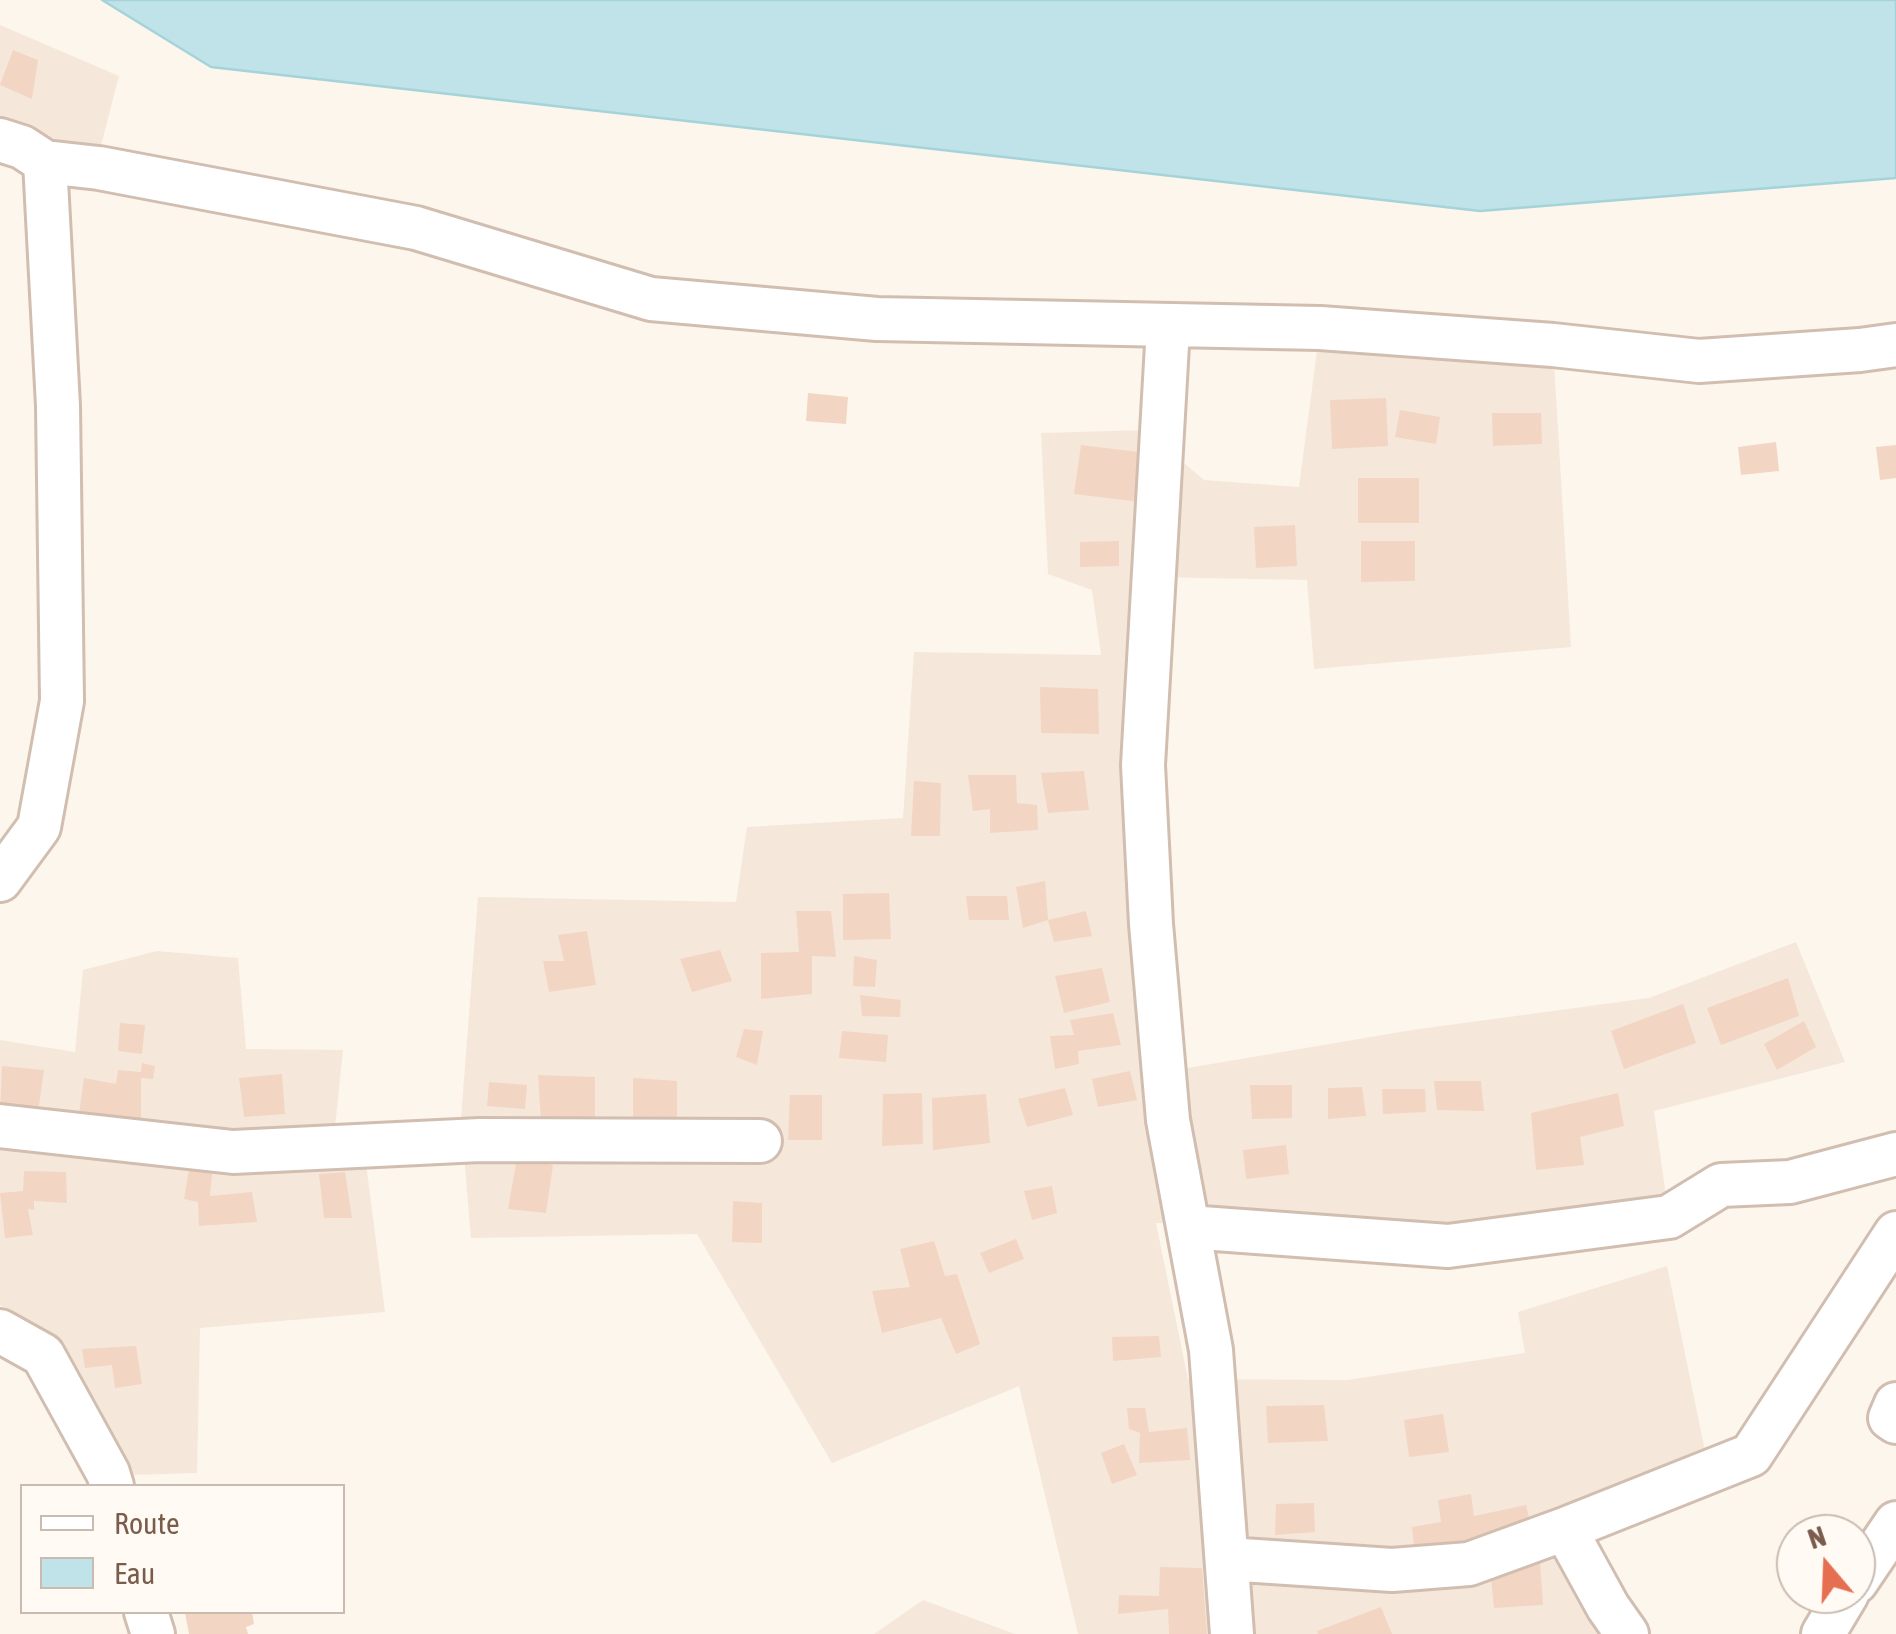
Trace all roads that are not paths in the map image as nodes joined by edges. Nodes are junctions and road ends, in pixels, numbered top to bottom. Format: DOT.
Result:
graph roads {
  1 [pos="0,140"];
  2 [pos="45,162"];
  3 [pos="1168,326"];
  4 [pos="1896,344"];
  5 [pos="0,880"];
  6 [pos="0,1126"];
  7 [pos="760,1141"];
  8 [pos="1896,1154"];
  9 [pos="1188,1227"];
  10 [pos="1896,1233"];
  11 [pos="0,1331"];
  12 [pos="1896,1404"];
  13 [pos="1896,1422"];
  14 [pos="111,1484"];
  15 [pos="1896,1524"];
  16 [pos="1565,1530"];
  17 [pos="1876,1553"];
  18 [pos="1227,1559"];
  19 [pos="1232,1634"];
  20 [pos="1627,1634"];
  1 -- 2 [label="street"];
  2 -- 3 [label="street"];
  2 -- 5 [label="street"];
  3 -- 4 [label="street"];
  3 -- 9 [label="street"];
  6 -- 7 [label="street"];
  8 -- 9 [label="street"];
  9 -- 18 [label="street"];
  10 -- 16 [label="street"];
  11 -- 14 [label="street"];
  12 -- 13 [label="street"];
  15 -- 17 [label="street"];
  16 -- 18 [label="street"];
  16 -- 20 [label="street"];
  18 -- 19 [label="street"];
}
